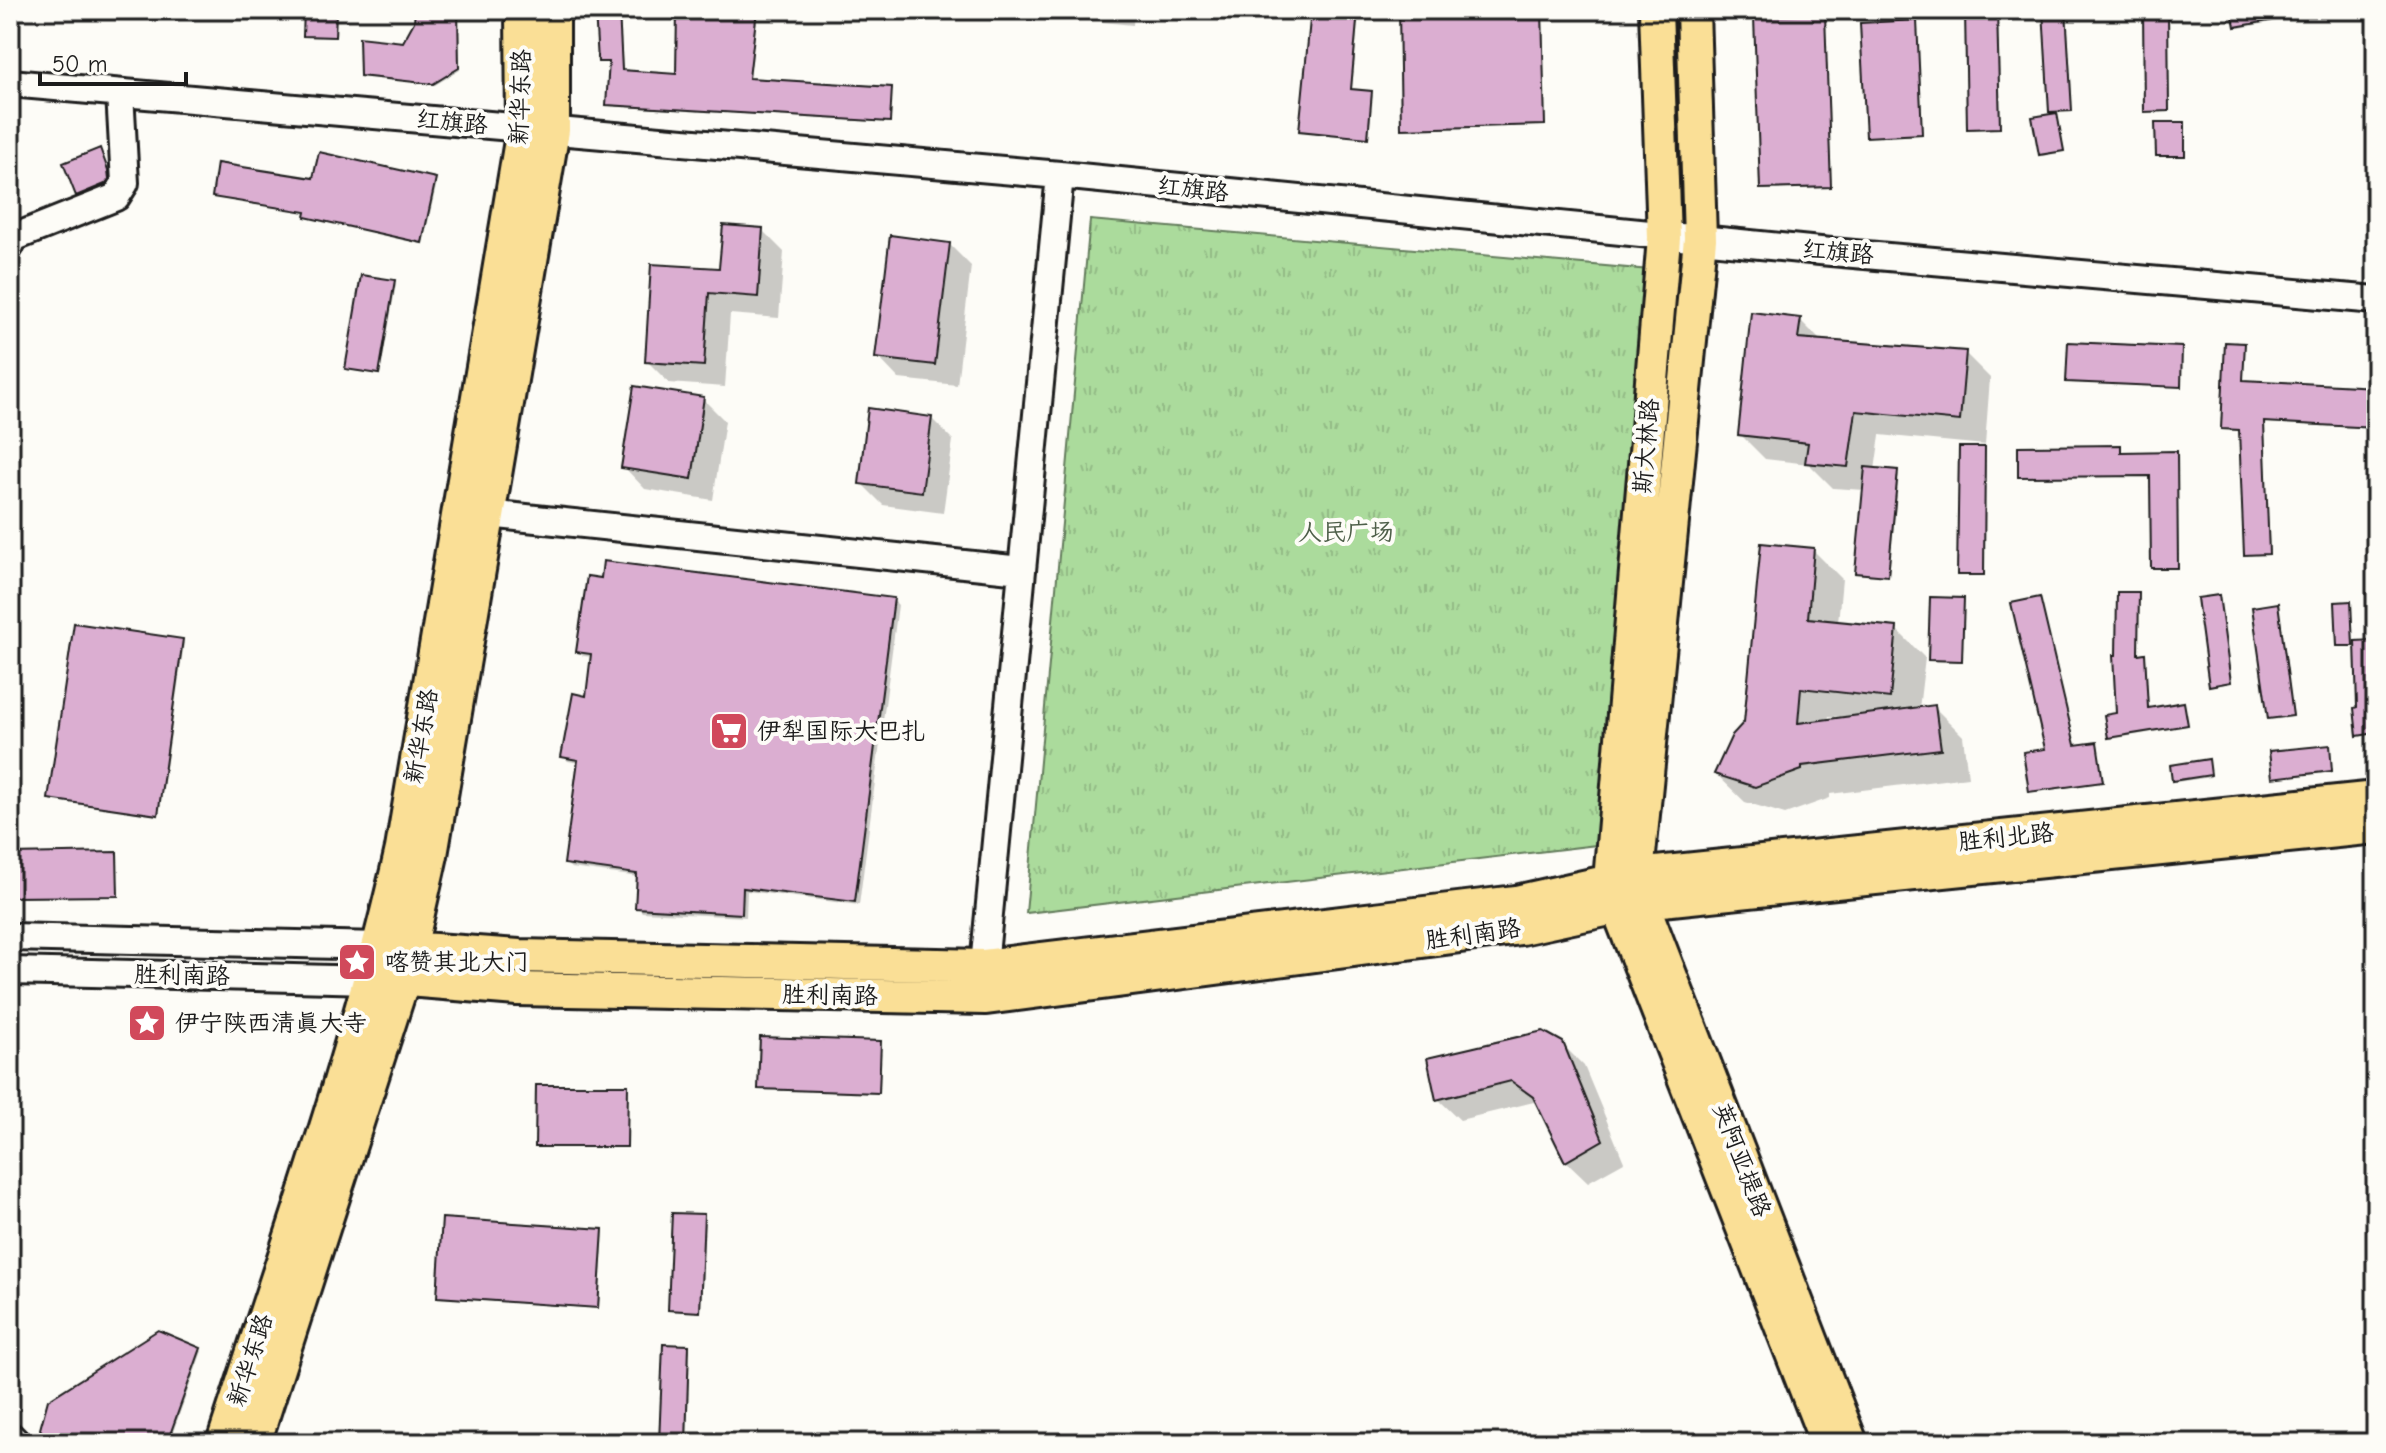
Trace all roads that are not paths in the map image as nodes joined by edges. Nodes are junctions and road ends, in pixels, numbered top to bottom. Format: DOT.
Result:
graph roads {
  1 [pos="522,10"];
  2 [pos="553,10"];
  3 [pos="1656,10"];
  4 [pos="1693,10"];
  5 [pos="10,83"];
  6 [pos="120,93"];
  7 [pos="538,129"];
  8 [pos="1060,175"];
  9 [pos="1663,235"];
  10 [pos="1700,239"];
  11 [pos="10,246"];
  12 [pos="2376,300"];
  13 [pos="488,514"];
  14 [pos="1021,570"];
  15 [pos="2376,798"];
  16 [pos="2376,827"];
  17 [pos="1626,891"];
  18 [pos="10,937"];
  19 [pos="395,947"];
  20 [pos="984,966"];
  21 [pos="10,971"];
  22 [pos="371,980"];
  23 [pos="403,980"];
  24 [pos="986,998"];
  25 [pos="10,1436"];
  26 [pos="17,1443"];
  27 [pos="223,1443"];
  28 [pos="254,1443"];
  29 [pos="1827,1443"];
  30 [pos="1851,1443"];
  1 -- 7 [label="main road, 新华东路"];
  2 -- 7 [label="main road, 新华东路"];
  3 -- 9 [label="main road, 斯大林路"];
  4 -- 10 [label="main road, 斯大林路"];
  5 -- 6 [label="street, 红旗路"];
  6 -- 7 [label="street, 红旗路"];
  6 -- 11 [label="street"];
  7 -- 8 [label="street, 红旗路"];
  7 -- 13 [label="main road, 新华东路"];
  7 -- 19 [label="main road, 新华东路"];
  8 -- 9 [label="street, 红旗路"];
  8 -- 14 [label="street"];
  9 -- 10 [label="street, 红旗路"];
  9 -- 17 [label="main road, 斯大林路"];
  10 -- 12 [label="street, 红旗路"];
  10 -- 17 [label="main road, 斯大林路"];
  13 -- 14 [label="street"];
  13 -- 19 [label="main road, 新华东路"];
  14 -- 20 [label="street"];
  15 -- 17 [label="main road, 胜利北路"];
  16 -- 17 [label="main road, 胜利北路"];
  17 -- 20 [label="main road, 胜利南路"];
  17 -- 24 [label="main road, 胜利南路"];
  17 -- 29 [label="main road, 英阿亚提路"];
  17 -- 30 [label="main road, 英阿亚提路"];
  18 -- 19 [label="street, 胜利南路"];
  19 -- 20 [label="main road, 胜利南路"];
  19 -- 22 [label="main road, 新华东路"];
  19 -- 23 [label="main road, 新华东路"];
  20 -- 24 [label="street"];
  21 -- 22 [label="street, 胜利南路"];
  22 -- 23 [label="main road, 胜利南路"];
  22 -- 27 [label="main road, 新华东路"];
  23 -- 24 [label="main road, 胜利南路"];
  23 -- 28 [label="main road, 新华东路"];
  25 -- 26 [label="street"];
}
